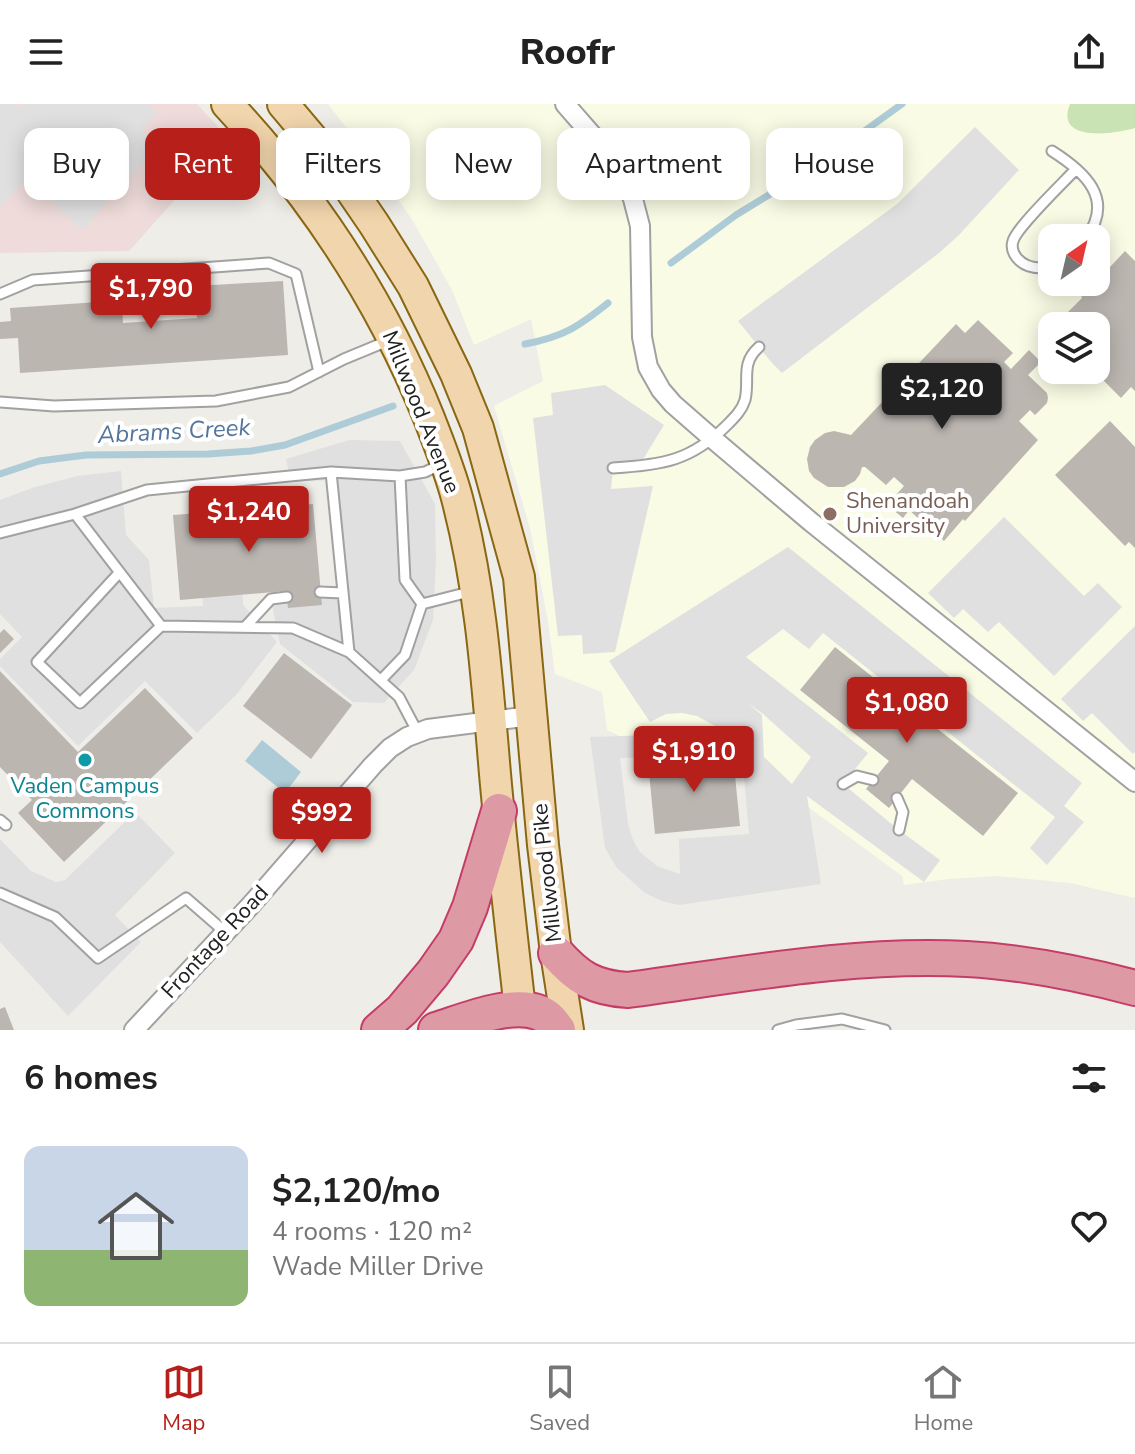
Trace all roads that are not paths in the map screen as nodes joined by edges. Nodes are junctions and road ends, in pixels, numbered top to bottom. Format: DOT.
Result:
graph roads {
  1 [pos="227,104"];
  2 [pos="283,104"];
  3 [pos="565,104"];
  4 [pos="1052,151"];
  5 [pos="1075,170"];
  6 [pos="1095,224"];
  7 [pos="1038,268"];
  8 [pos="0,294"];
  9 [pos="393,339"];
  10 [pos="759,347"];
  11 [pos="319,372"];
  12 [pos="0,402"];
  13 [pos="713,439"];
  14 [pos="445,462"];
  15 [pos="613,468"];
  16 [pos="331,472"];
  17 [pos="400,476"];
  18 [pos="75,514"];
  19 [pos="0,533"];
  20 [pos="119,573"];
  21 [pos="476,591"];
  22 [pos="320,592"];
  23 [pos="343,593"];
  24 [pos="287,597"];
  25 [pos="422,604"];
  26 [pos="161,626"];
  27 [pos="245,627"];
  28 [pos="349,652"];
  29 [pos="381,680"];
  30 [pos="531,716"];
  31 [pos="491,722"];
  32 [pos="418,733"];
  33 [pos="873,780"];
  34 [pos="1135,782"];
  35 [pos="843,784"];
  36 [pos="897,798"];
  37 [pos="499,811"];
  38 [pos="899,830"];
  39 [pos="0,893"];
  40 [pos="225,932"];
  41 [pos="556,953"];
  42 [pos="1135,988"];
  43 [pos="521,1019"];
  44 [pos="134,1030"];
  45 [pos="379,1030"];
  46 [pos="436,1030"];
  47 [pos="558,1030"];
  48 [pos="568,1030"];
  49 [pos="778,1030"];
  50 [pos="885,1030"];
  1 -- 9 [label="main road, Millwood Avenue"];
  2 -- 30 [label="main road, Millwood Avenue"];
  3 -- 13 [label="street"];
  4 -- 5 [label="lane"];
  5 -- 6 [label="lane"];
  5 -- 7 [label="lane"];
  8 -- 11 [label="lane"];
  9 -- 11 [label="lane"];
  9 -- 14 [label="main road, Millwood Avenue"];
  10 -- 13 [label="lane"];
  11 -- 12 [label="lane"];
  13 -- 15 [label="lane"];
  13 -- 34 [label="street"];
  14 -- 17 [label="lane"];
  14 -- 21 [label="main road, Millwood Avenue"];
  16 -- 17 [label="lane"];
  16 -- 18 [label="lane"];
  16 -- 23 [label="lane"];
  17 -- 25 [label="lane"];
  18 -- 19 [label="lane"];
  18 -- 20 [label="lane"];
  20 -- 26 [label="lane"];
  20 -- 26 [label="lane"];
  21 -- 25 [label="lane"];
  21 -- 31 [label="main road, Millwood Avenue"];
  22 -- 23 [label="lane"];
  23 -- 28 [label="lane"];
  24 -- 27 [label="lane"];
  25 -- 29 [label="lane"];
  26 -- 27 [label="lane"];
  27 -- 28 [label="lane"];
  28 -- 29 [label="lane"];
  29 -- 32 [label="lane"];
  30 -- 31 [label="street, Frontage Road"];
  30 -- 41 [label="main road, Millwood Pike"];
  31 -- 32 [label="street, Frontage Road"];
  31 -- 37 [label="main road, Millwood Pike"];
  32 -- 40 [label="street, Frontage Road"];
  33 -- 35 [label="lane"];
  36 -- 38 [label="lane"];
  37 -- 43 [label="main road, Millwood Pike"];
  37 -- 45 [label="highway"];
  39 -- 40 [label="lane"];
  40 -- 44 [label="street, Frontage Road"];
  41 -- 42 [label="highway"];
  41 -- 48 [label="main road, Millwood Pike"];
  43 -- 46 [label="highway"];
  43 -- 47 [label="highway"];
  49 -- 50 [label="lane"];
}
